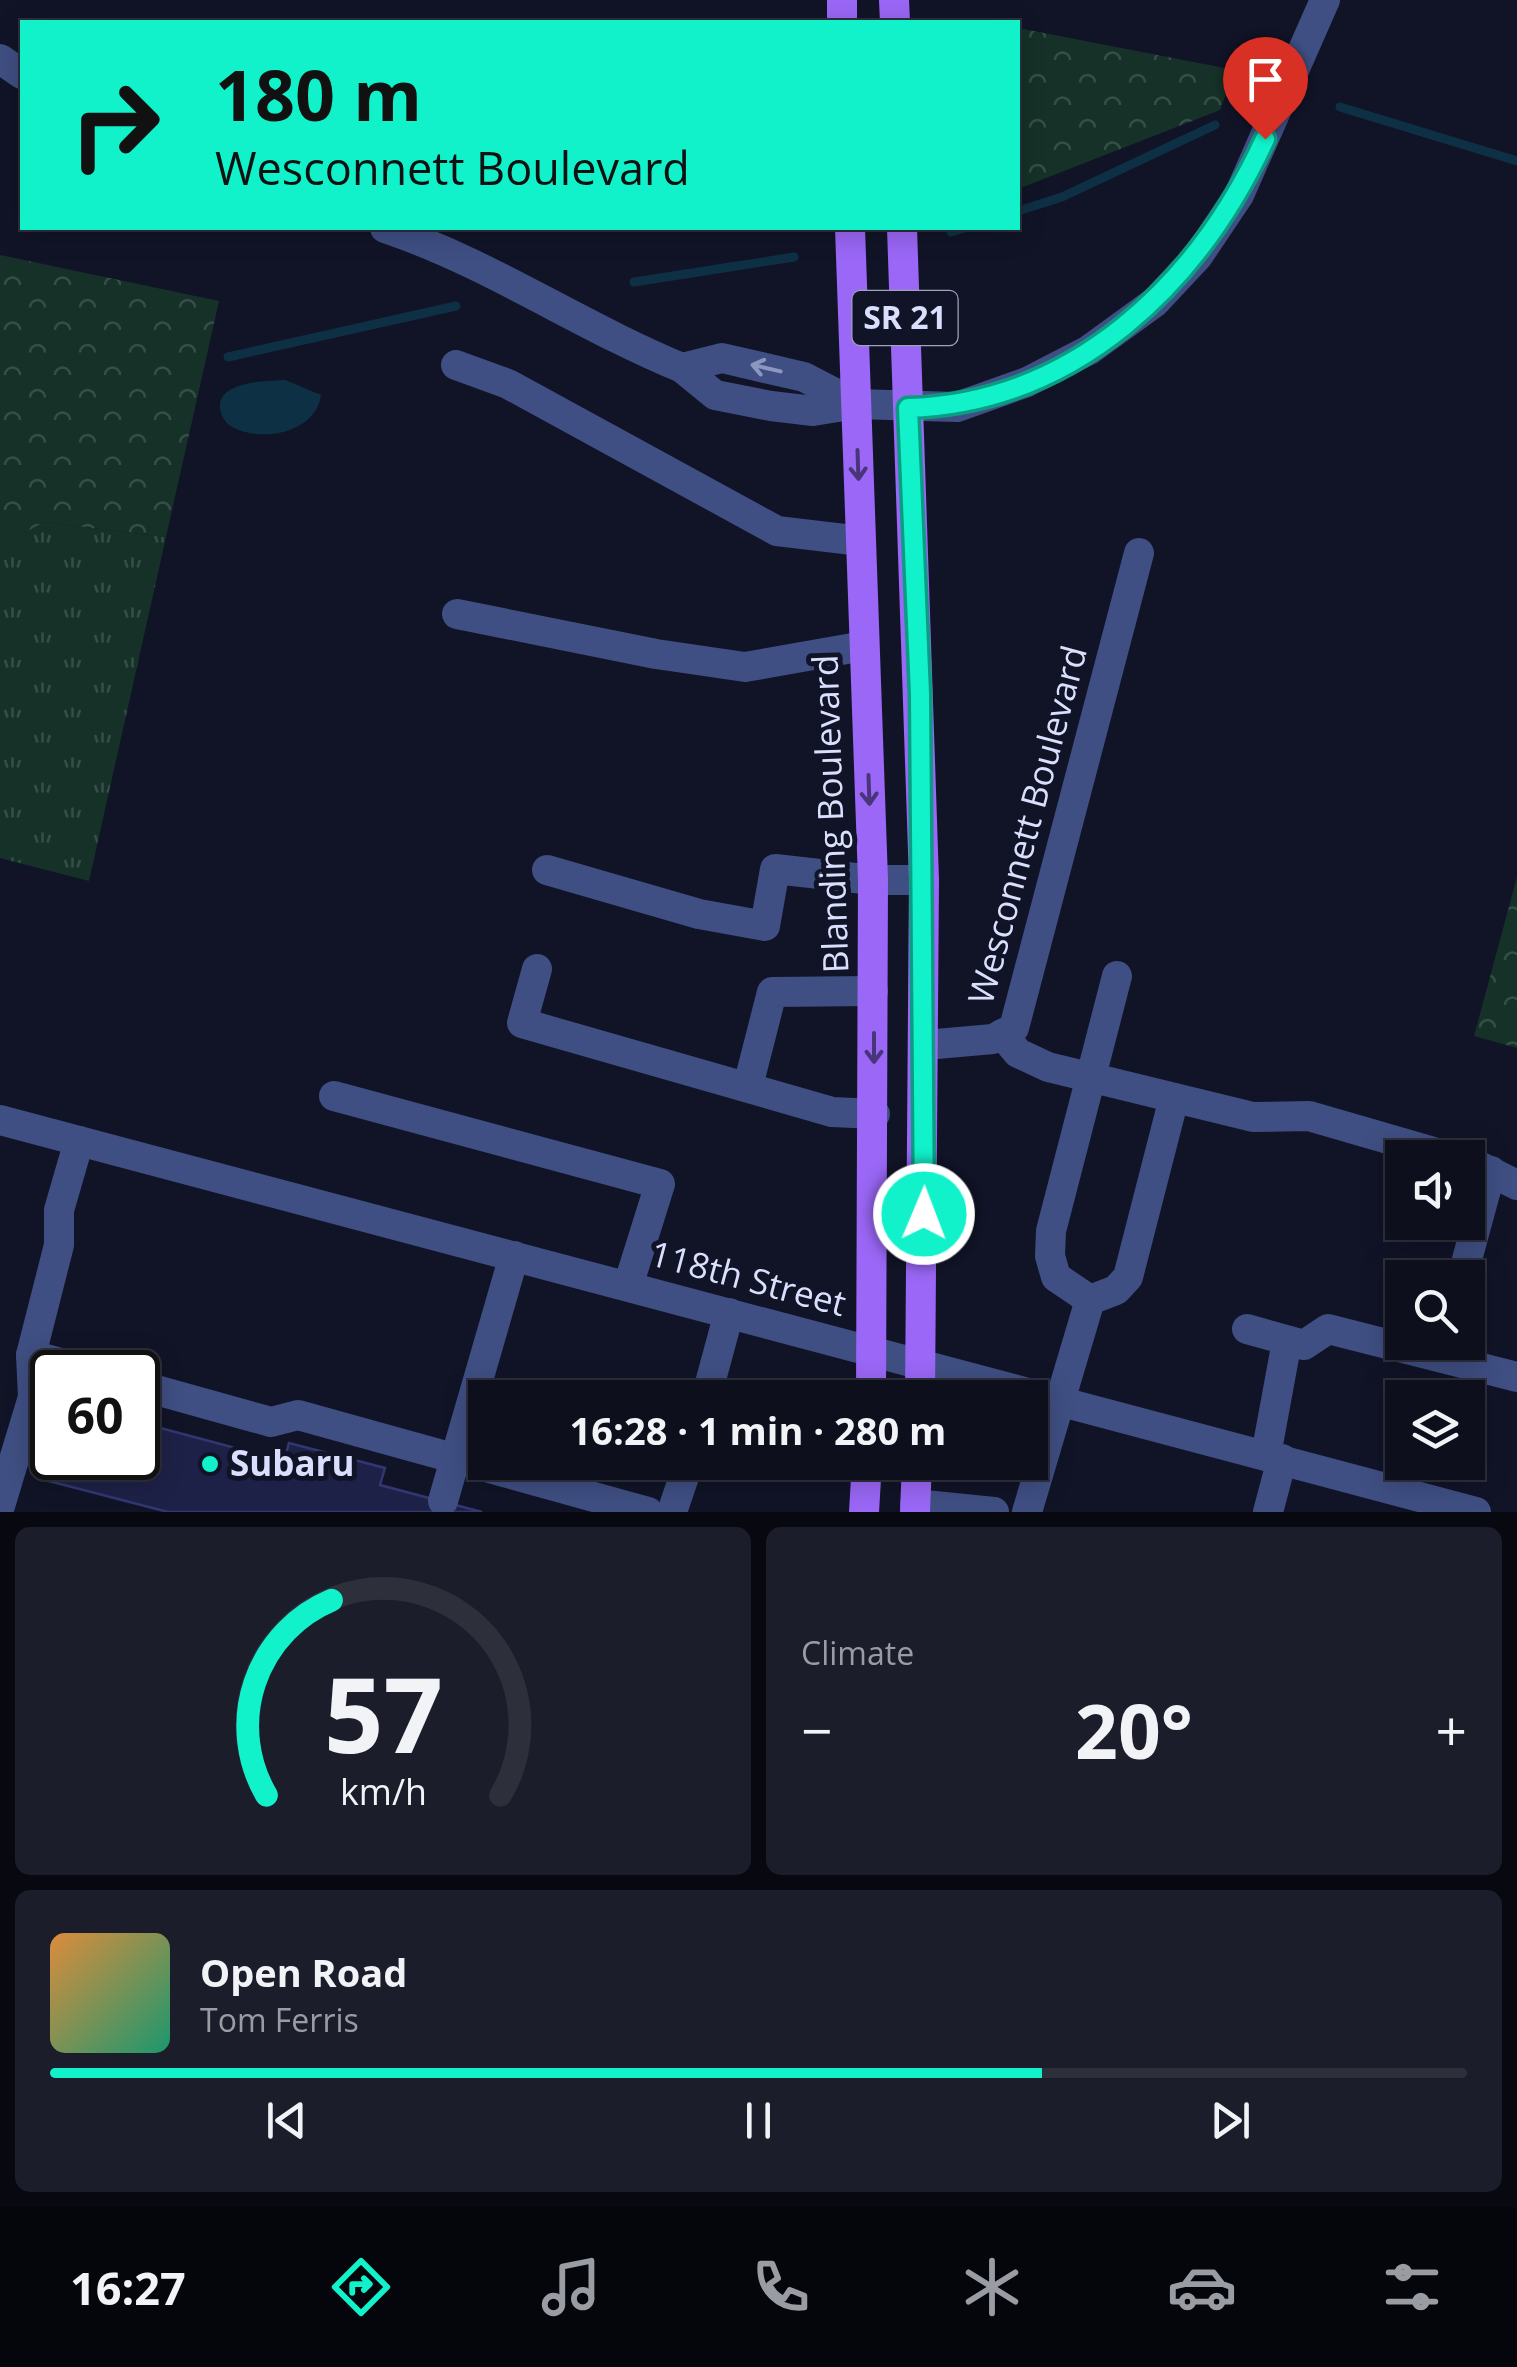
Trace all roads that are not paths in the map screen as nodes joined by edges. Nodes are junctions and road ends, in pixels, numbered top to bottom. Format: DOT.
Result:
graph roads {
  1 [pos="1325,0"];
  2 [pos="391,230"];
  3 [pos="850,230"];
  4 [pos="902,230"];
  5 [pos="456,365"];
  6 [pos="856,404"];
  7 [pos="908,408"];
  8 [pos="861,541"];
  9 [pos="1139,553"];
  10 [pos="457,614"];
  11 [pos="864,646"];
  12 [pos="547,870"];
  13 [pos="873,880"];
  14 [pos="924,880"];
  15 [pos="537,968"];
  16 [pos="1116,976"];
  17 [pos="874,992"];
  18 [pos="1002,1034"];
  19 [pos="925,1045"];
  20 [pos="1090,1078"];
  21 [pos="748,1086"];
  22 [pos="334,1096"];
  23 [pos="1174,1098"];
  24 [pos="874,1114"];
  25 [pos="0,1120"];
  26 [pos="1392,1140"];
  27 [pos="79,1141"];
  28 [pos="1492,1173"];
  29 [pos="514,1256"];
  30 [pos="1467,1260"];
  31 [pos="628,1286"];
  32 [pos="1090,1300"];
  33 [pos="728,1313"];
  34 [pos="1247,1329"];
  35 [pos="1385,1339"];
  36 [pos="1287,1340"];
  37 [pos="32,1350"];
  38 [pos="874,1352"];
  39 [pos="1470,1360"];
  40 [pos="922,1364"];
  41 [pos="1517,1377"];
  42 [pos="711,1380"];
  43 [pos="872,1380"];
  44 [pos="921,1380"];
  45 [pos="160,1391"];
  46 [pos="1061,1401"];
  47 [pos="30,1406"];
  48 [pos="456,1455"];
  49 [pos="1274,1457"];
  50 [pos="683,1480"];
  51 [pos="866,1480"];
  52 [pos="916,1480"];
  53 [pos="443,1502"];
  54 [pos="915,1508"];
  55 [pos="8,1509"];
  56 [pos="648,1512"];
  57 [pos="672,1512"];
  58 [pos="864,1512"];
  59 [pos="994,1512"];
  60 [pos="1027,1512"];
  61 [pos="1268,1512"];
  62 [pos="1476,1512"];
  1 -- 7 [label="street"];
  2 -- 6 [label="street"];
  3 -- 6 [label="main road, Blanding Boulevard / SR 21"];
  4 -- 7 [label="main road, SR 21"];
  5 -- 8 [label="street"];
  6 -- 7 [label="street"];
  6 -- 8 [label="main road, Blanding Boulevard / SR 21, one-way"];
  7 -- 14 [label="main road, SR 21"];
  8 -- 11 [label="main road, Blanding Boulevard / SR 21"];
  9 -- 18 [label="street, Wesconnett Boulevard"];
  10 -- 11 [label="street"];
  11 -- 13 [label="main road, Blanding Boulevard / SR 21, one-way"];
  12 -- 13 [label="street"];
  13 -- 14 [label="street"];
  13 -- 17 [label="main road, Blanding Boulevard / SR 21"];
  14 -- 19 [label="main road, SR 21"];
  15 -- 21 [label="street"];
  16 -- 20 [label="street"];
  17 -- 21 [label="street"];
  17 -- 24 [label="main road, Blanding Boulevard / SR 21, one-way"];
  18 -- 19 [label="street, Wesconnett Boulevard"];
  18 -- 20 [label="street"];
  19 -- 40 [label="main road, SR 21"];
  20 -- 23 [label="street"];
  20 -- 32 [label="street"];
  21 -- 24 [label="street"];
  22 -- 31 [label="street"];
  23 -- 26 [label="street"];
  23 -- 32 [label="street"];
  24 -- 38 [label="main road, Blanding Boulevard / SR 21"];
  25 -- 27 [label="street, 118th Street"];
  27 -- 29 [label="street, 118th Street"];
  27 -- 37 [label="street"];
  28 -- 30 [label="street"];
  29 -- 31 [label="street, 118th Street"];
  29 -- 48 [label="street"];
  31 -- 33 [label="street, 118th Street"];
  32 -- 46 [label="street"];
  33 -- 38 [label="street, 118th Street"];
  33 -- 42 [label="street"];
  34 -- 36 [label="street"];
  35 -- 36 [label="street"];
  36 -- 49 [label="street"];
  38 -- 40 [label="street, 118th Street"];
  38 -- 43 [label="main road, Blanding Boulevard / SR 21"];
  39 -- 41 [label="street"];
  40 -- 44 [label="main road, SR 21"];
  40 -- 46 [label="street, 118th Street"];
  45 -- 48 [label="street"];
  46 -- 49 [label="street, 118th Street"];
  46 -- 60 [label="street"];
  47 -- 55 [label="street"];
  48 -- 53 [label="street"];
  48 -- 56 [label="street"];
  49 -- 61 [label="street"];
  49 -- 62 [label="street, 118th Street"];
  50 -- 57 [label="street"];
  51 -- 58 [label="main road"];
  52 -- 54 [label="main road"];
  54 -- 59 [label="street"];
}
